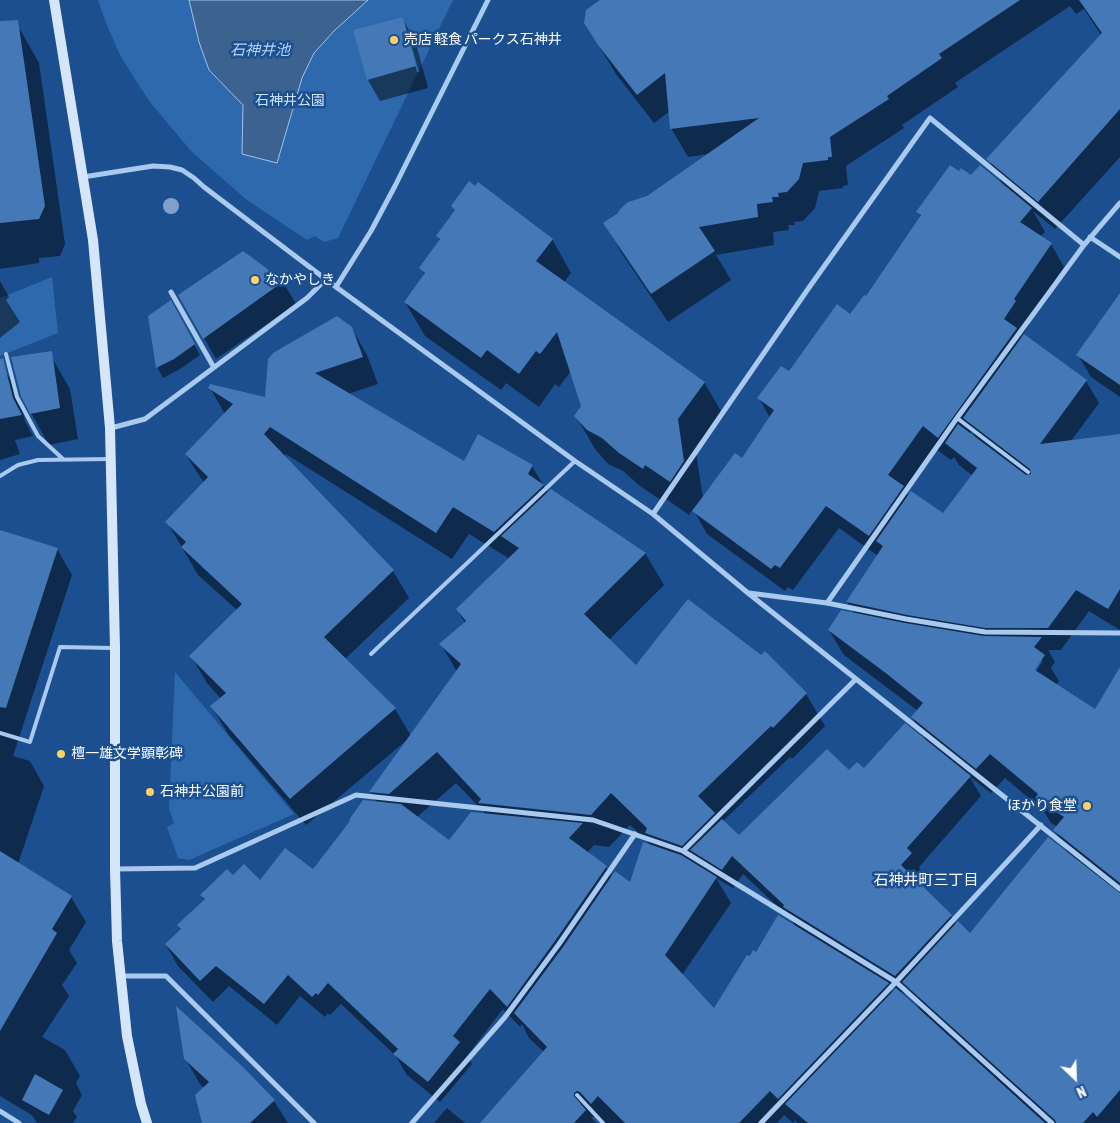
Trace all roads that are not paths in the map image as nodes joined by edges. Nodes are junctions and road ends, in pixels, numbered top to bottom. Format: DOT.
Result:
graph roads {
  1 [pos="54,0"];
  2 [pos="488,0"];
  3 [pos="83,177"];
  4 [pos="1120,203"];
  5 [pos="1090,237"];
  6 [pos="1084,245"];
  7 [pos="1120,257"];
  8 [pos="326,279"];
  9 [pos="336,287"];
  10 [pos="171,292"];
  11 [pos="6,354"];
  12 [pos="213,366"];
  13 [pos="957,418"];
  14 [pos="110,428"];
  15 [pos="63,459"];
  16 [pos="111,460"];
  17 [pos="575,461"];
  18 [pos="1028,472"];
  19 [pos="0,476"];
  20 [pos="653,514"];
  21 [pos="748,593"];
  22 [pos="827,602"];
  23 [pos="1120,633"];
  24 [pos="115,648"];
  25 [pos="371,654"];
  26 [pos="856,679"];
  27 [pos="0,733"];
  28 [pos="1041,825"];
  29 [pos="636,834"];
  30 [pos="683,851"];
  31 [pos="115,869"];
  32 [pos="1120,889"];
  33 [pos="119,976"];
  34 [pos="896,982"];
  35 [pos="578,1095"];
  36 [pos="0,1111"];
  37 [pos="19,1123"];
  38 [pos="147,1123"];
  39 [pos="314,1123"];
  40 [pos="412,1123"];
  41 [pos="603,1123"];
  42 [pos="761,1123"];
  43 [pos="1052,1123"];
  1 -- 3 [label="street"];
  2 -- 9 [label="street"];
  3 -- 8 [label="street"];
  3 -- 14 [label="street"];
  4 -- 5 [label="street"];
  5 -- 6 [label="street"];
  5 -- 7 [label="street"];
  6 -- 13 [label="street"];
  6 -- 20 [label="street"];
  8 -- 9 [label="street"];
  8 -- 12 [label="street"];
  9 -- 17 [label="street"];
  10 -- 12 [label="street"];
  11 -- 15 [label="lane"];
  12 -- 14 [label="street"];
  13 -- 18 [label="lane"];
  13 -- 22 [label="street"];
  14 -- 16 [label="street"];
  15 -- 16 [label="lane"];
  15 -- 19 [label="lane"];
  16 -- 24 [label="street"];
  17 -- 20 [label="street"];
  17 -- 25 [label="lane"];
  20 -- 21 [label="street"];
  21 -- 22 [label="street"];
  21 -- 26 [label="street"];
  22 -- 23 [label="street"];
  24 -- 27 [label="lane"];
  24 -- 31 [label="street"];
  26 -- 28 [label="street"];
  26 -- 30 [label="street"];
  28 -- 32 [label="street"];
  28 -- 34 [label="street"];
  29 -- 30 [label="street"];
  29 -- 31 [label="street"];
  29 -- 40 [label="street"];
  30 -- 34 [label="street"];
  31 -- 33 [label="street"];
  33 -- 38 [label="street"];
  33 -- 39 [label="street"];
  34 -- 42 [label="street"];
  34 -- 43 [label="street"];
  35 -- 41 [label="lane"];
  36 -- 37 [label="street"];
}
